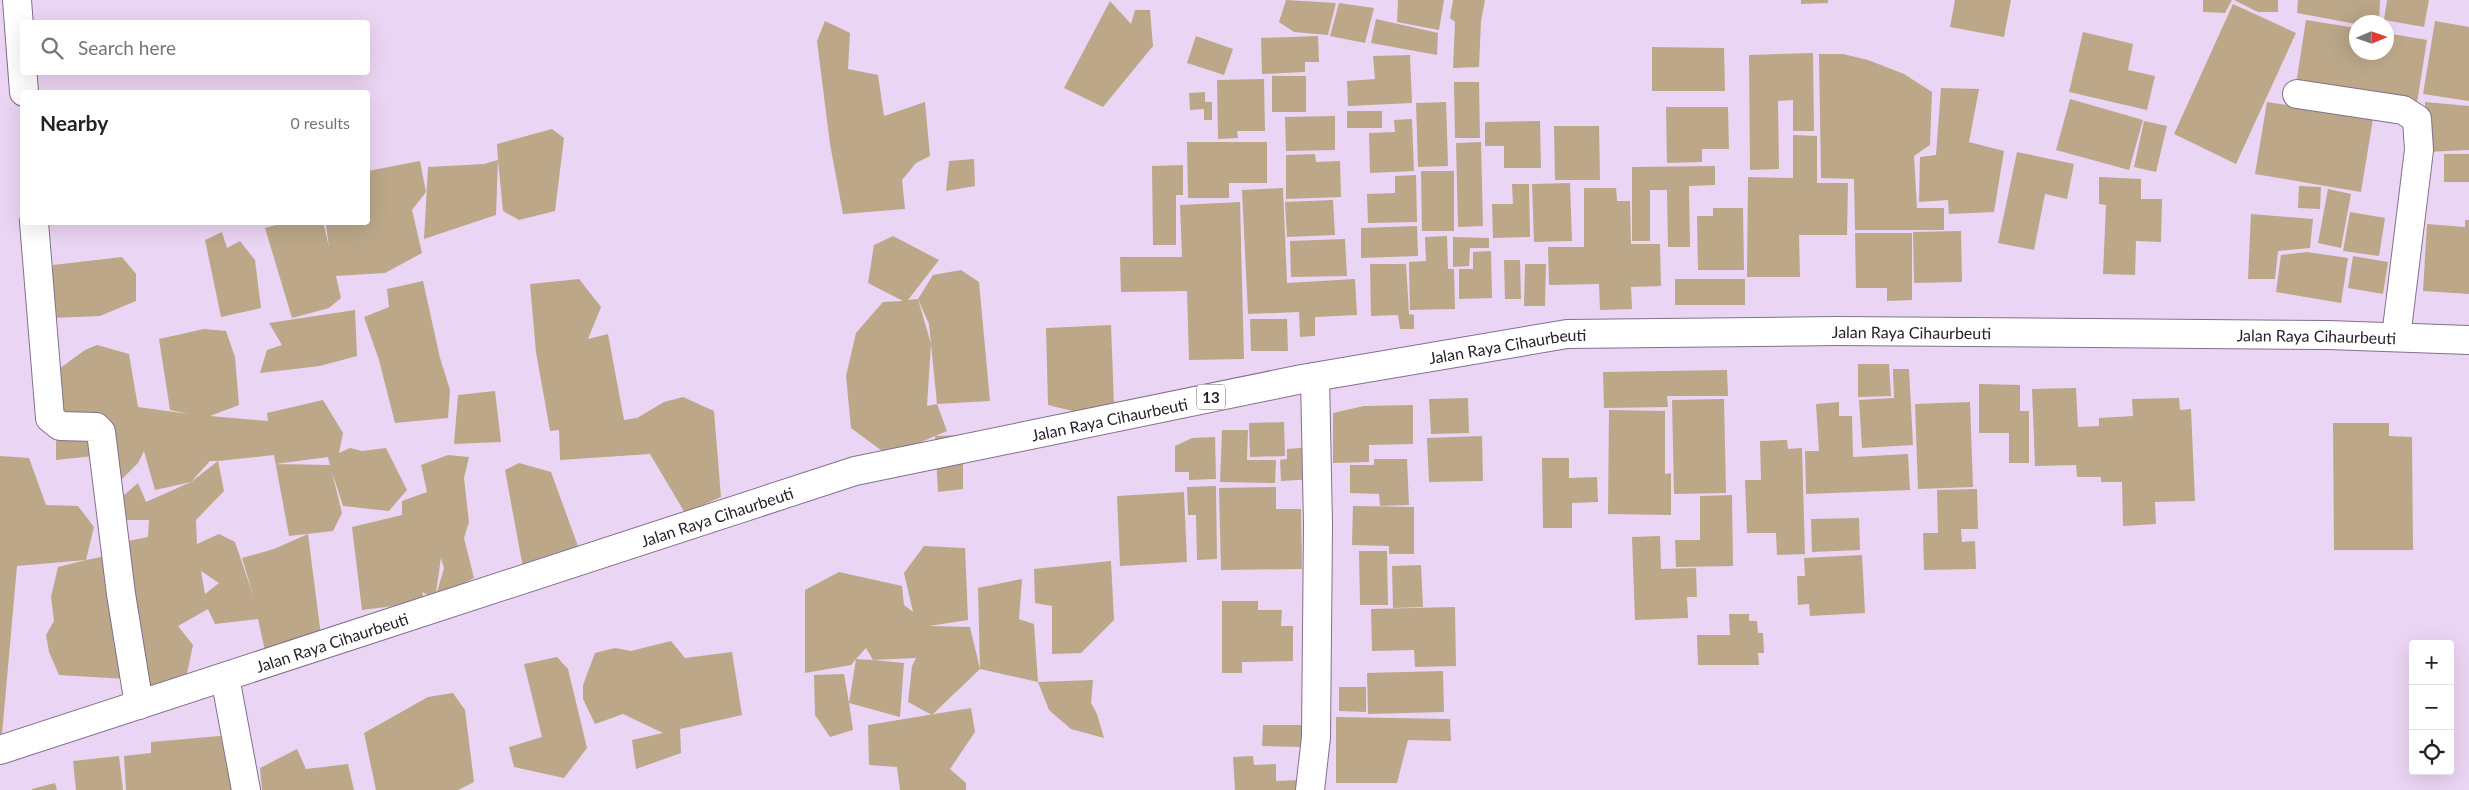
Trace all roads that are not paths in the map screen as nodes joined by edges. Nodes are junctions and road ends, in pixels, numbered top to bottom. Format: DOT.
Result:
graph roads {
  1 [pos="17,0"];
  2 [pos="20,39"];
  3 [pos="23,75"];
  4 [pos="24,90"];
  5 [pos="2297,94"];
  6 [pos="34,225"];
  7 [pos="2396,337"];
  8 [pos="2469,340"];
  9 [pos="1315,377"];
  10 [pos="225,676"];
  11 [pos="139,705"];
  12 [pos="0,750"];
  13 [pos="246,790"];
  14 [pos="1310,790"];
  1 -- 2 [label="main road"];
  3 -- 4 [label="main road"];
  5 -- 7 [label="main road"];
  6 -- 11 [label="main road"];
  7 -- 8 [label="main road, Jalan Raya Cihaurbeuti / 13"];
  7 -- 9 [label="main road, Jalan Raya Cihaurbeuti / 13"];
  9 -- 10 [label="main road, Jalan Raya Cihaurbeuti / 13"];
  9 -- 14 [label="main road"];
  10 -- 11 [label="main road, Jalan Raya Cihaurbeuti / 13"];
  10 -- 13 [label="main road"];
  11 -- 12 [label="main road, Jalan Raya Cihaurbeuti / 13"];
}
